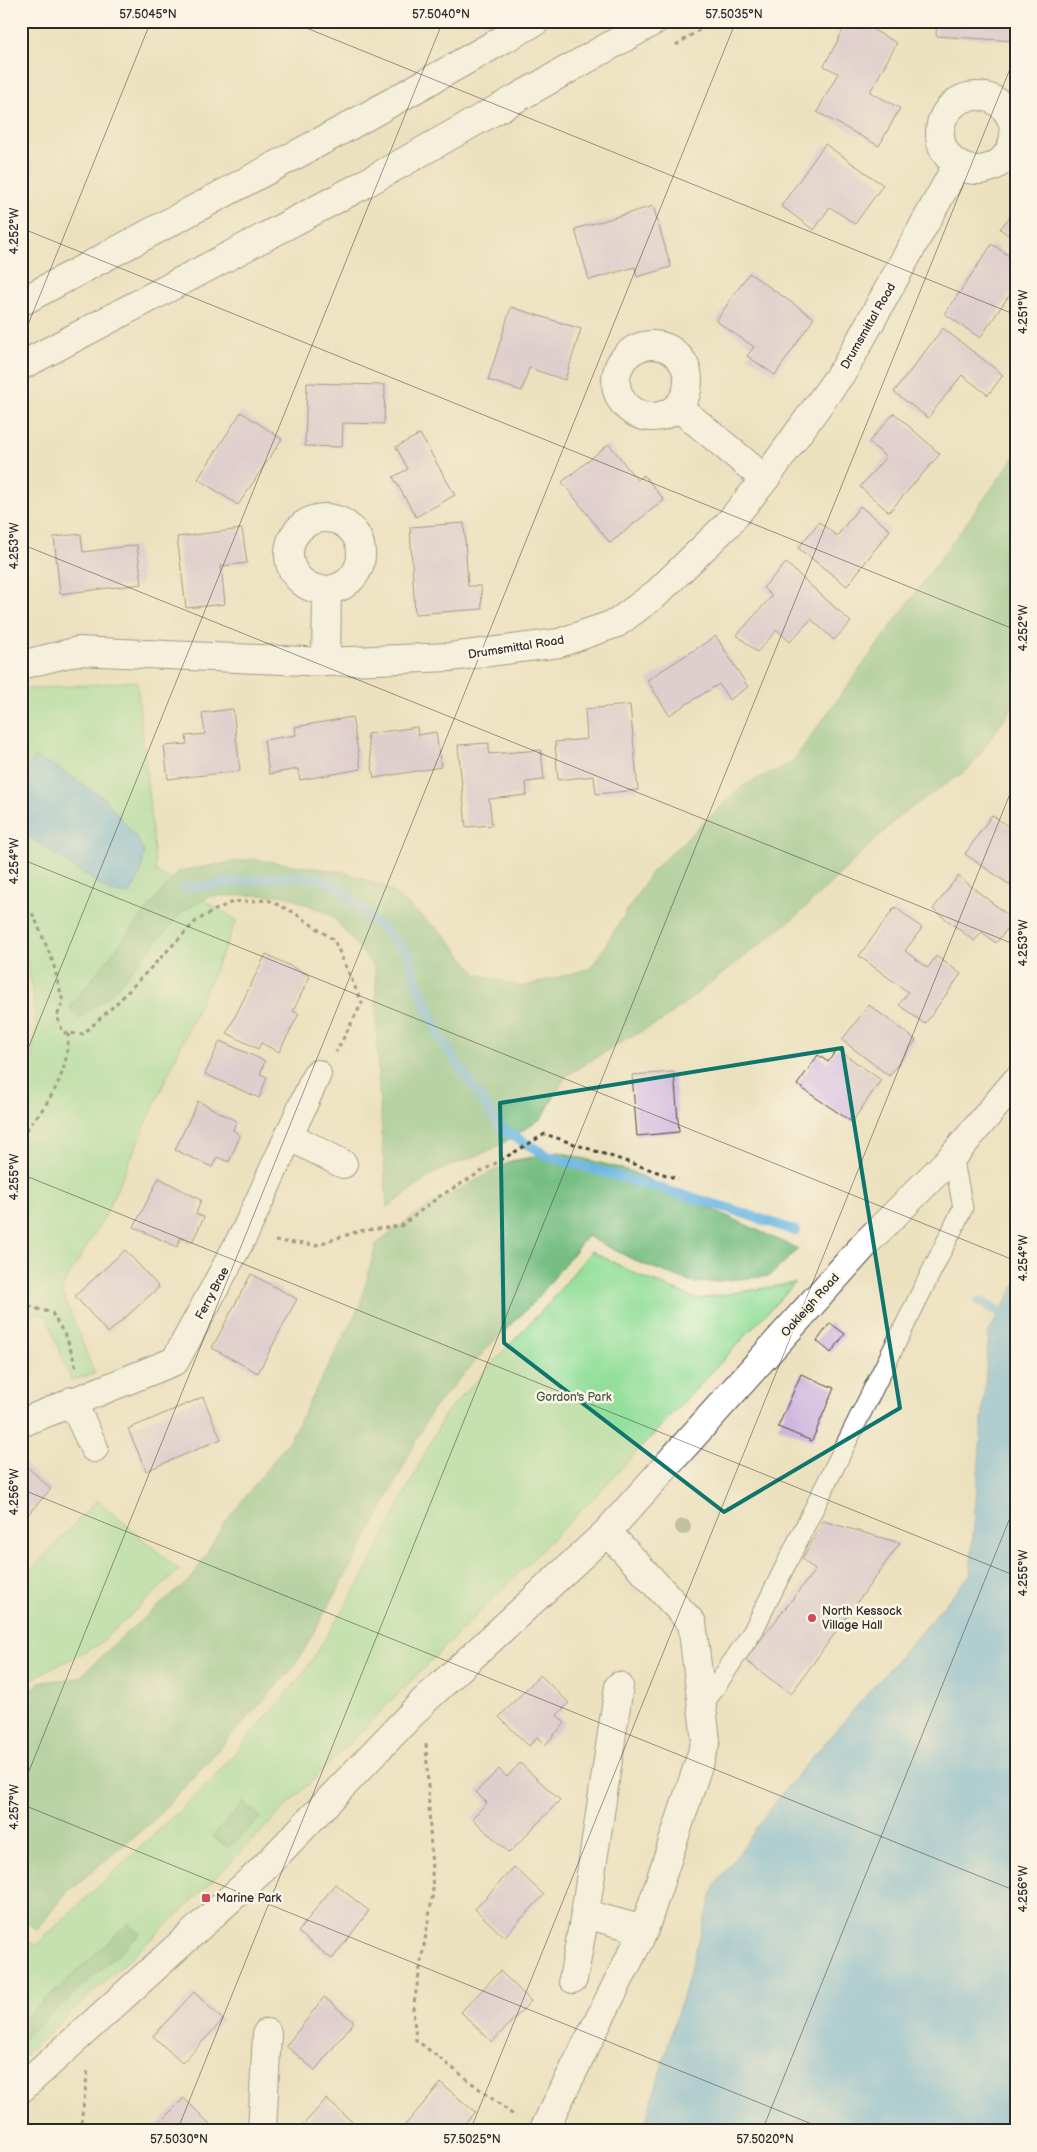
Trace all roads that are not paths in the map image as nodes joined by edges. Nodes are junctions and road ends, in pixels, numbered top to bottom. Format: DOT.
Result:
graph roads {
  1 [pos="536,21"];
  2 [pos="654,21"];
  3 [pos="957,165"];
  4 [pos="21,302"];
  5 [pos="21,366"];
  6 [pos="678,407"];
  7 [pos="766,479"];
  8 [pos="327,590"];
  9 [pos="326,662"];
  10 [pos="21,665"];
  11 [pos="318,1074"];
  12 [pos="1016,1081"];
  13 [pos="289,1136"];
  14 [pos="953,1156"];
  15 [pos="343,1164"];
  16 [pos="78,1399"];
  17 [pos="21,1423"];
  18 [pos="94,1448"];
  19 [pos="607,1532"];
  20 [pos="619,1686"];
  21 [pos="702,1707"];
  22 [pos="585,1914"];
  23 [pos="644,1930"];
  24 [pos="573,1979"];
  25 [pos="267,2033"];
  26 [pos="21,2090"];
  27 [pos="262,2131"];
  28 [pos="543,2131"];
  1 -- 4 [label="main road"];
  2 -- 5 [label="main road"];
  3 -- 7 [label="main road, Drumsmittal Road"];
  6 -- 7 [label="main road"];
  7 -- 9 [label="main road, Drumsmittal Road"];
  8 -- 9 [label="main road"];
  9 -- 10 [label="main road, Drumsmittal Road"];
  11 -- 13 [label="main road, Ferry Brae"];
  12 -- 14 [label="main road, Oakleigh Road"];
  13 -- 15 [label="main road"];
  13 -- 16 [label="main road, Ferry Brae"];
  14 -- 19 [label="main road, Oakleigh Road"];
  14 -- 21 [label="lane"];
  16 -- 17 [label="main road, Ferry Brae"];
  16 -- 18 [label="main road"];
  19 -- 21 [label="main road"];
  19 -- 26 [label="main road, Oakleigh Road"];
  20 -- 22 [label="main road"];
  21 -- 23 [label="main road"];
  22 -- 23 [label="main road"];
  22 -- 24 [label="main road"];
  23 -- 28 [label="main road"];
  25 -- 27 [label="main road"];
}
